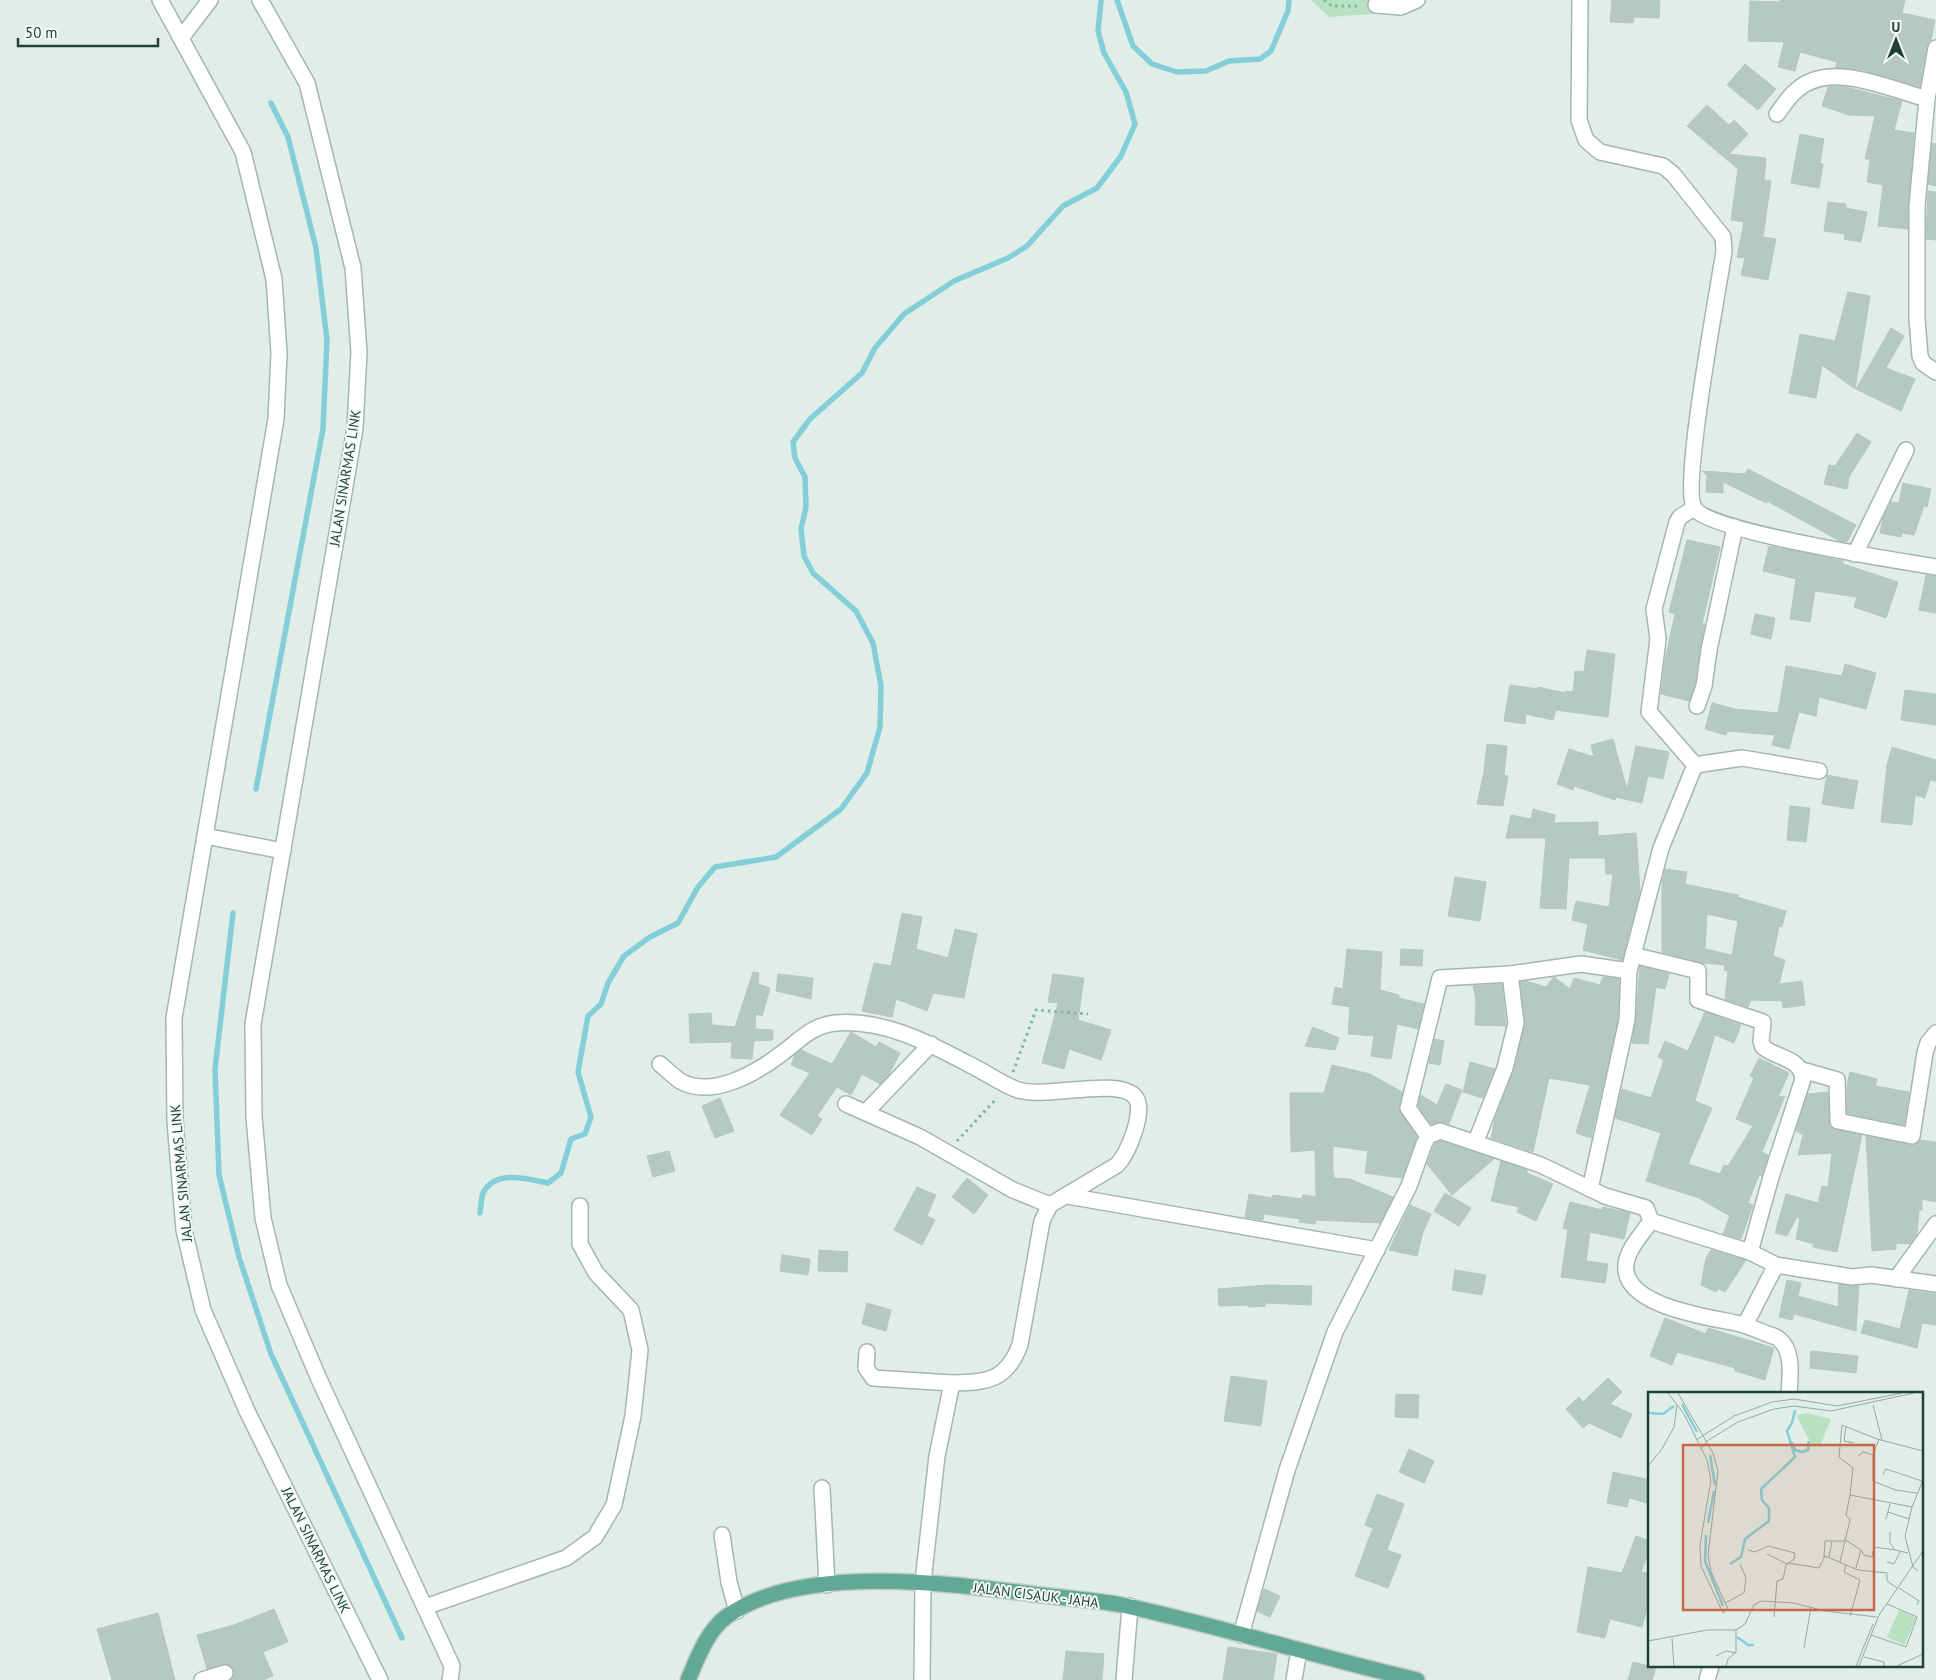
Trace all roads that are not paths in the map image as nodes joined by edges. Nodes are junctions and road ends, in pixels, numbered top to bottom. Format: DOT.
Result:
graph roads {
  1 [pos="160,0"];
  2 [pos="210,0"];
  3 [pos="260,0"];
  4 [pos="1417,0"];
  5 [pos="1580,0"];
  6 [pos="1376,6"];
  7 [pos="181,38"];
  8 [pos="1936,48"];
  9 [pos="1927,99"];
  10 [pos="1777,114"];
  11 [pos="1936,372"];
  12 [pos="1906,450"];
  13 [pos="1694,508"];
  14 [pos="1735,527"];
  15 [pos="1855,554"];
  16 [pos="1936,567"];
  17 [pos="1698,706"];
  18 [pos="1695,765"];
  19 [pos="1819,771"];
  20 [pos="204,836"];
  21 [pos="283,851"];
  22 [pos="1633,955"];
  23 [pos="1629,971"];
  24 [pos="1510,974"];
  25 [pos="1936,1032"];
  26 [pos="931,1044"];
  27 [pos="660,1064"];
  28 [pos="1802,1070"];
  29 [pos="846,1104"];
  30 [pos="866,1112"];
  31 [pos="1428,1136"];
  32 [pos="1476,1141"];
  33 [pos="1590,1189"];
  34 [pos="1068,1196"];
  35 [pos="580,1206"];
  36 [pos="1050,1206"];
  37 [pos="1651,1221"];
  38 [pos="1936,1224"];
  39 [pos="1377,1250"];
  40 [pos="1750,1252"];
  41 [pos="1776,1265"];
  42 [pos="1896,1279"];
  43 [pos="1936,1284"];
  44 [pos="1745,1325"];
  45 [pos="867,1352"];
  46 [pos="952,1383"];
  47 [pos="1789,1392"];
  48 [pos="822,1488"];
  49 [pos="722,1535"];
  50 [pos="923,1582"];
  51 [pos="827,1585"];
  52 [pos="1130,1606"];
  53 [pos="424,1607"];
  54 [pos="737,1611"];
  55 [pos="1241,1635"];
  56 [pos="1299,1650"];
  57 [pos="225,1673"];
  58 [pos="202,1680"];
  59 [pos="380,1680"];
  60 [pos="450,1680"];
  61 [pos="688,1680"];
  62 [pos="922,1680"];
  63 [pos="1124,1680"];
  64 [pos="1294,1680"];
  65 [pos="1417,1680"];
  1 -- 7 [label="street, JALAN SINARMAS LINK"];
  2 -- 7 [label="street"];
  3 -- 21 [label="street, JALAN SINARMAS LINK"];
  4 -- 6 [label="street"];
  5 -- 13 [label="street"];
  7 -- 20 [label="street, JALAN SINARMAS LINK"];
  8 -- 9 [label="street"];
  9 -- 10 [label="street"];
  9 -- 11 [label="street"];
  12 -- 15 [label="street"];
  13 -- 14 [label="street"];
  13 -- 18 [label="street"];
  14 -- 15 [label="street"];
  14 -- 17 [label="street"];
  15 -- 16 [label="street"];
  18 -- 19 [label="street"];
  18 -- 22 [label="street"];
  20 -- 21 [label="street"];
  20 -- 59 [label="street, JALAN SINARMAS LINK"];
  21 -- 53 [label="street, JALAN SINARMAS LINK"];
  22 -- 23 [label="street"];
  22 -- 28 [label="street"];
  23 -- 24 [label="street"];
  23 -- 33 [label="street"];
  24 -- 31 [label="street"];
  24 -- 32 [label="street"];
  25 -- 28 [label="street"];
  26 -- 27 [label="street"];
  26 -- 30 [label="street"];
  26 -- 34 [label="street"];
  28 -- 40 [label="street"];
  29 -- 30 [label="street"];
  30 -- 36 [label="street"];
  31 -- 32 [label="street"];
  31 -- 39 [label="street"];
  32 -- 33 [label="street"];
  33 -- 37 [label="street"];
  34 -- 36 [label="street"];
  34 -- 39 [label="street"];
  35 -- 53 [label="street"];
  36 -- 46 [label="street"];
  37 -- 40 [label="street"];
  37 -- 44 [label="street"];
  38 -- 42 [label="street"];
  39 -- 55 [label="street"];
  40 -- 41 [label="street"];
  41 -- 42 [label="street"];
  41 -- 44 [label="street"];
  42 -- 43 [label="street"];
  44 -- 47 [label="street"];
  45 -- 46 [label="street"];
  46 -- 50 [label="street"];
  48 -- 51 [label="street"];
  49 -- 54 [label="street"];
  50 -- 51 [label="main road, JALAN CISAUK - JAHA"];
  50 -- 52 [label="main road, JALAN CISAUK - JAHA"];
  50 -- 62 [label="street"];
  51 -- 54 [label="main road, JALAN CISAUK - JAHA"];
  52 -- 55 [label="main road, JALAN CISAUK - JAHA"];
  52 -- 63 [label="street"];
  53 -- 60 [label="street, JALAN SINARMAS LINK"];
  54 -- 61 [label="main road, JALAN CISAUK - JAHA"];
  55 -- 56 [label="main road, JALAN CISAUK - JAHA"];
  56 -- 64 [label="street"];
  56 -- 65 [label="main road, JALAN CISAUK - JAHA"];
  57 -- 58 [label="street"];
}
